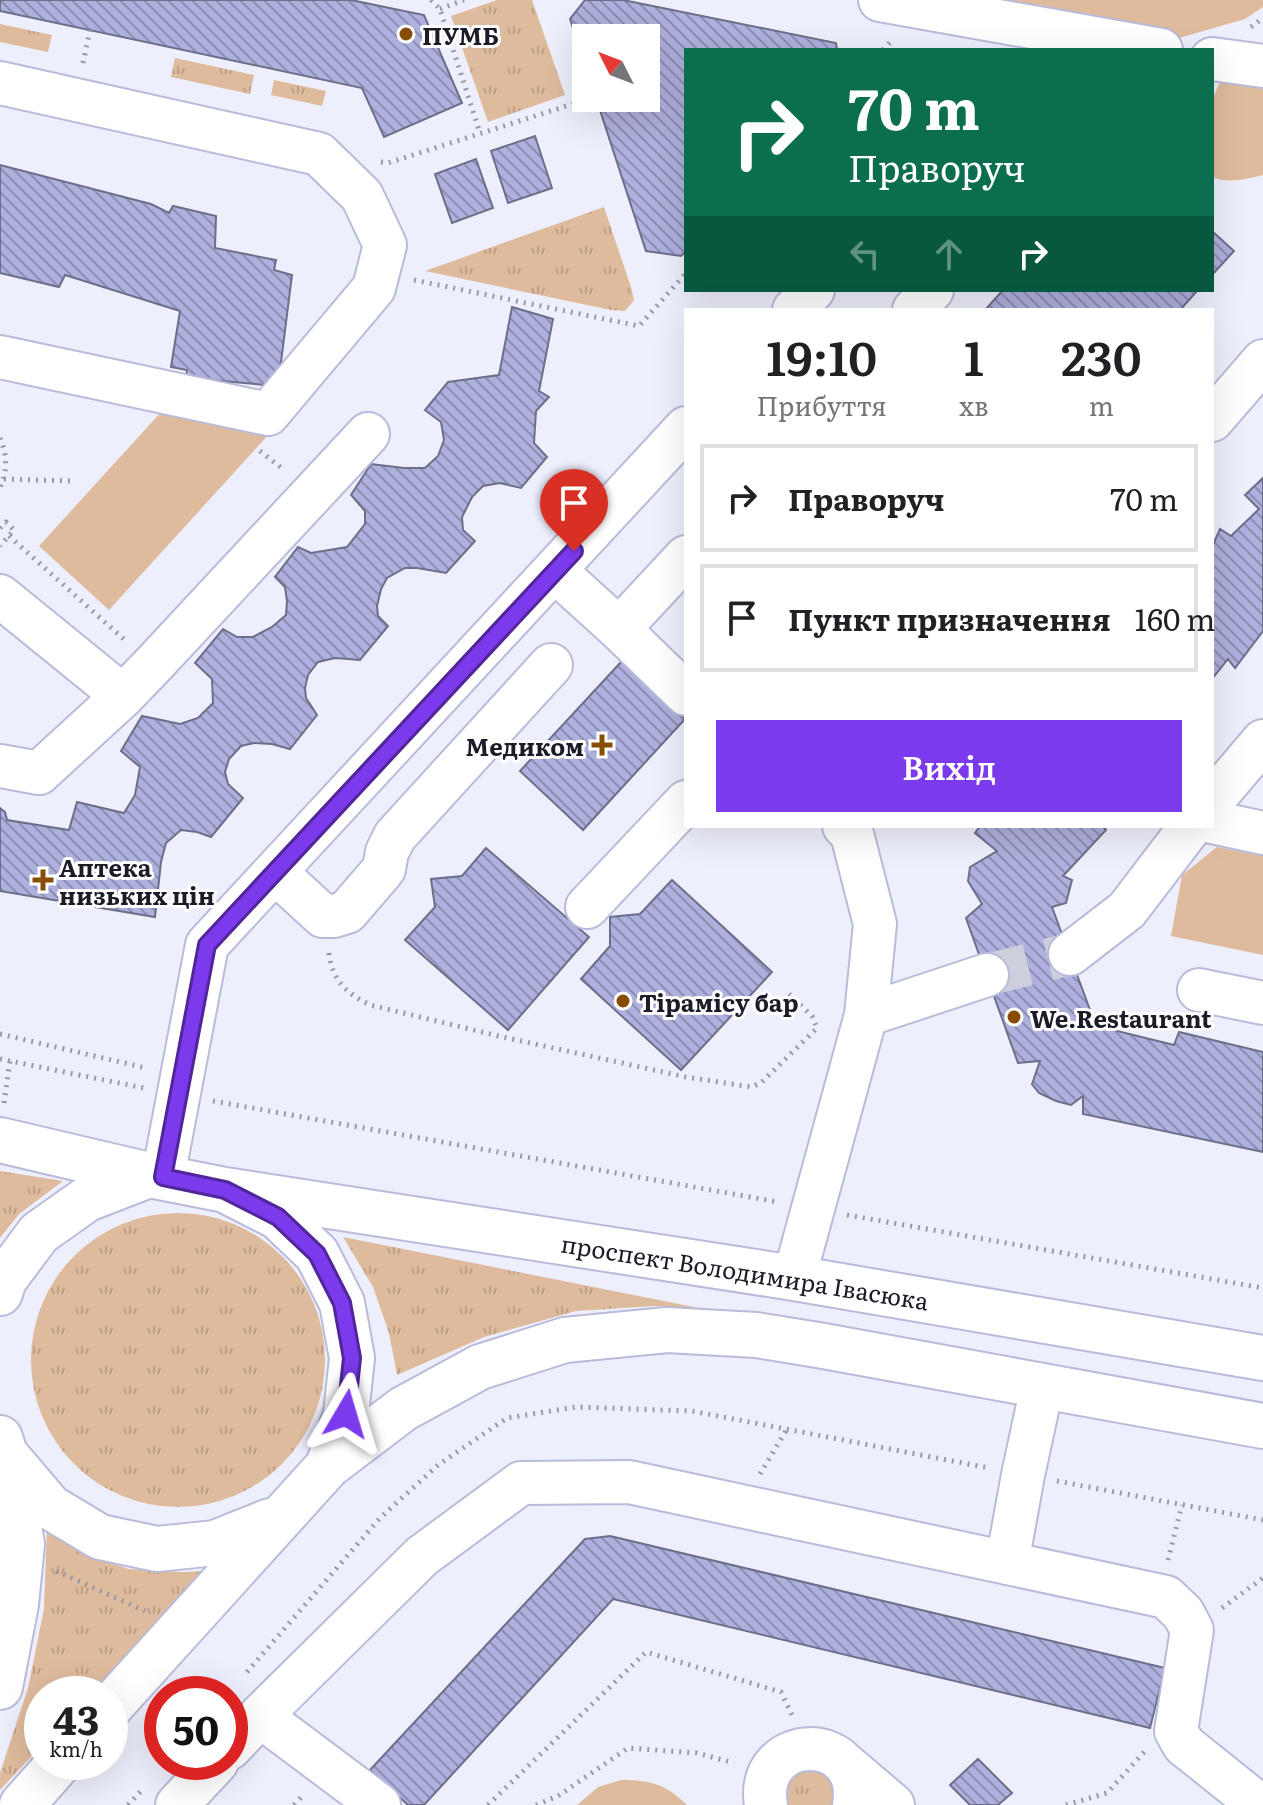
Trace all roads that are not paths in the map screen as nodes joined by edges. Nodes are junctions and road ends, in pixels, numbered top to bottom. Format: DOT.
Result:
graph roads {
  1 [pos="880,0"];
  2 [pos="1150,48"];
  3 [pos="1214,59"];
  4 [pos="1263,66"];
  5 [pos="0,83"];
  6 [pos="811,292"];
  7 [pos="930,292"];
  8 [pos="796,308"];
  9 [pos="916,308"];
  10 [pos="0,357"];
  11 [pos="1263,361"];
  12 [pos="1214,418"];
  13 [pos="684,430"];
  14 [pos="368,434"];
  15 [pos="684,559"];
  16 [pos="555,571"];
  17 [pos="0,596"];
  18 [pos="619,629"];
  19 [pos="551,665"];
  20 [pos="684,692"];
  21 [pos="123,696"];
  22 [pos="1263,741"];
  23 [pos="0,766"];
  24 [pos="1214,799"];
  25 [pos="684,804"];
  26 [pos="1214,822"];
  27 [pos="1189,828"];
  28 [pos="852,829"];
  29 [pos="1263,833"];
  30 [pos="275,872"];
  31 [pos="587,907"];
  32 [pos="1070,954"];
  33 [pos="987,975"];
  34 [pos="1199,990"];
  35 [pos="1263,1003"];
  36 [pos="866,1015"];
  37 [pos="1,1128"];
  38 [pos="156,1176"];
  39 [pos="225,1190"];
  40 [pos="794,1278"];
  41 [pos="0,1293"];
  42 [pos="1263,1358"];
  43 [pos="1042,1387"];
  44 [pos="1263,1426"];
  45 [pos="3,1446"];
  46 [pos="328,1466"];
  47 [pos="284,1515"];
  48 [pos="1007,1563"];
  49 [pos="0,1687"];
  50 [pos="128,1687"];
  51 [pos="260,1716"];
  52 [pos="248,1729"];
  53 [pos="846,1765"];
  54 [pos="44,1780"];
  55 [pos="200,1780"];
  56 [pos="768,1789"];
  57 [pos="1256,1798"];
  58 [pos="22,1805"];
  59 [pos="177,1805"];
  60 [pos="379,1805"];
  61 [pos="854,1805"];
  62 [pos="893,1805"];
  1 -- 2 [label="street"];
  3 -- 4 [label="street"];
  5 -- 10 [label="street"];
  6 -- 8 [label="street"];
  7 -- 9 [label="street"];
  11 -- 12 [label="street"];
  13 -- 16 [label="street"];
  14 -- 21 [label="street"];
  15 -- 18 [label="street"];
  16 -- 18 [label="street"];
  16 -- 30 [label="street"];
  17 -- 21 [label="street"];
  18 -- 20 [label="street"];
  19 -- 30 [label="street"];
  21 -- 23 [label="street"];
  22 -- 24 [label="street"];
  25 -- 31 [label="street"];
  26 -- 29 [label="street"];
  27 -- 32 [label="street"];
  28 -- 36 [label="street"];
  30 -- 38 [label="street"];
  33 -- 36 [label="street"];
  34 -- 35 [label="street"];
  36 -- 40 [label="street"];
  37 -- 38 [label="main road"];
  38 -- 39 [label="main road"];
  38 -- 41 [label="main road"];
  39 -- 40 [label="main road, проспект Володимира Івасюка"];
  39 -- 46 [label="main road"];
  40 -- 42 [label="main road, проспект Володимира Івасюка"];
  43 -- 44 [label="main road"];
  43 -- 46 [label="main road"];
  43 -- 48 [label="street"];
  45 -- 47 [label="main road"];
  45 -- 49 [label="main road"];
  46 -- 47 [label="main road"];
  47 -- 50 [label="main road"];
  48 -- 51 [label="street"];
  48 -- 57 [label="street"];
  51 -- 52 [label="street"];
  51 -- 60 [label="street"];
  53 -- 56 [label="street"];
  53 -- 61 [label="street"];
  53 -- 62 [label="street"];
  54 -- 58 [label="main road"];
  55 -- 59 [label="street"];
}
